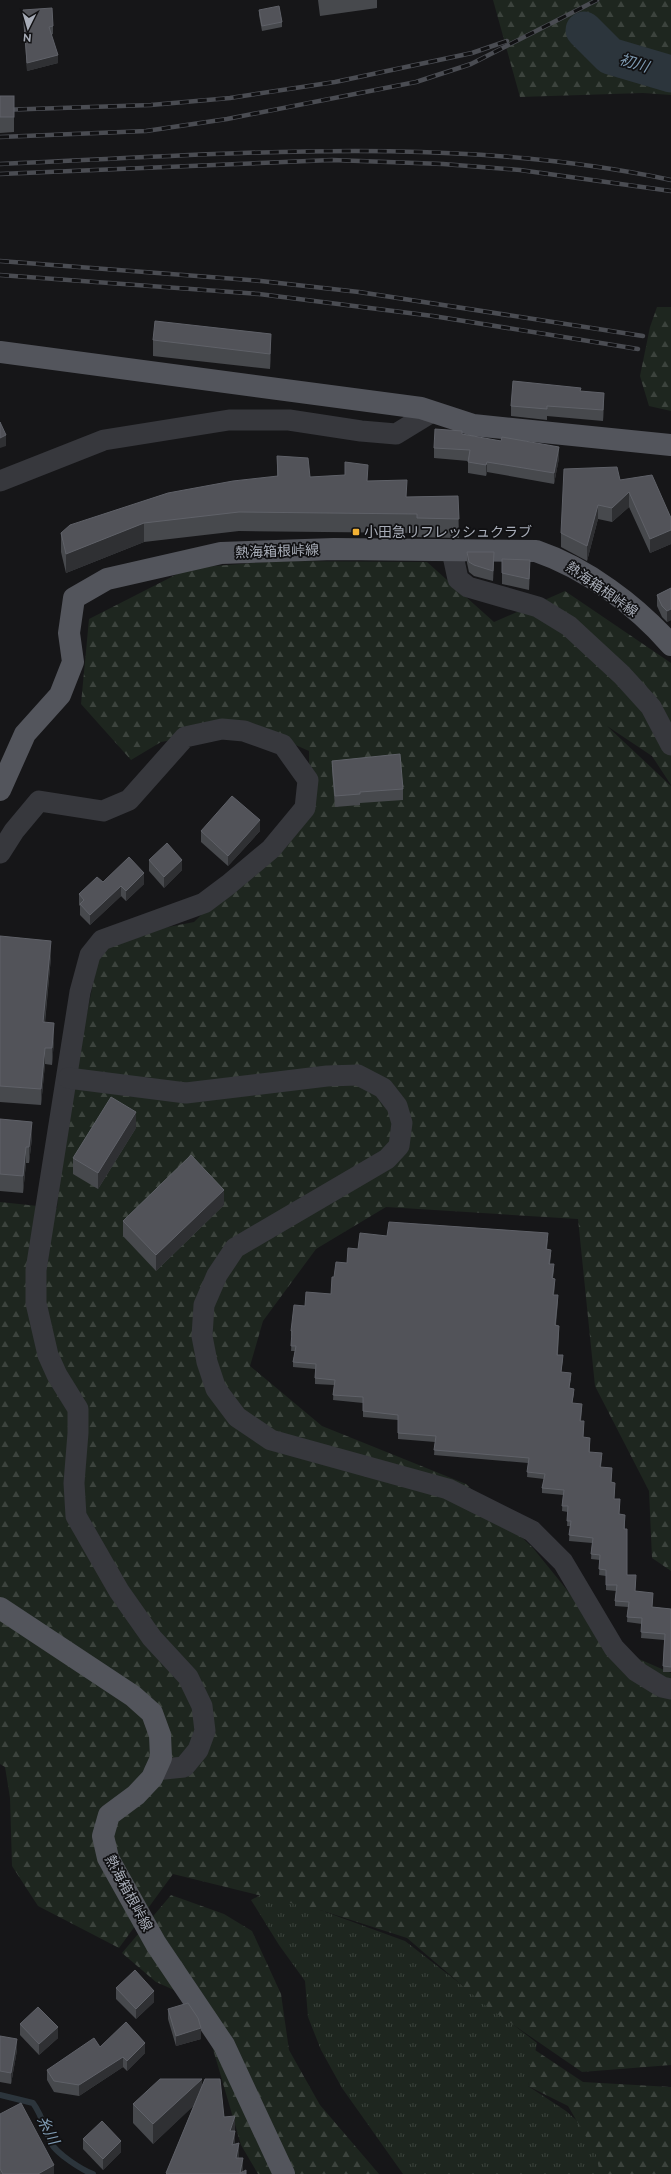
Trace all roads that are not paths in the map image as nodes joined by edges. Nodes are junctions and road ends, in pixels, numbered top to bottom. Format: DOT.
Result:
graph roads {
  1 [pos="0,352"];
  2 [pos="432,412"];
  3 [pos="671,445"];
  4 [pos="0,481"];
  5 [pos="452,551"];
  6 [pos="671,645"];
  7 [pos="671,745"];
  8 [pos="0,790"];
  9 [pos="0,852"];
  10 [pos="68,1078"];
  11 [pos="0,1608"];
  12 [pos="671,1689"];
  13 [pos="155,1770"];
  14 [pos="284,2174"];
  1 -- 2 [label="main road"];
  2 -- 3 [label="main road"];
  2 -- 4 [label="street"];
  5 -- 6 [label="main road, 熱海箱根峠線"];
  5 -- 7 [label="street"];
  5 -- 8 [label="main road, 熱海箱根峠線"];
  9 -- 10 [label="street"];
  10 -- 12 [label="street"];
  10 -- 13 [label="street"];
  11 -- 13 [label="main road, 熱海箱根峠線"];
  13 -- 14 [label="main road, 熱海箱根峠線"];
}
